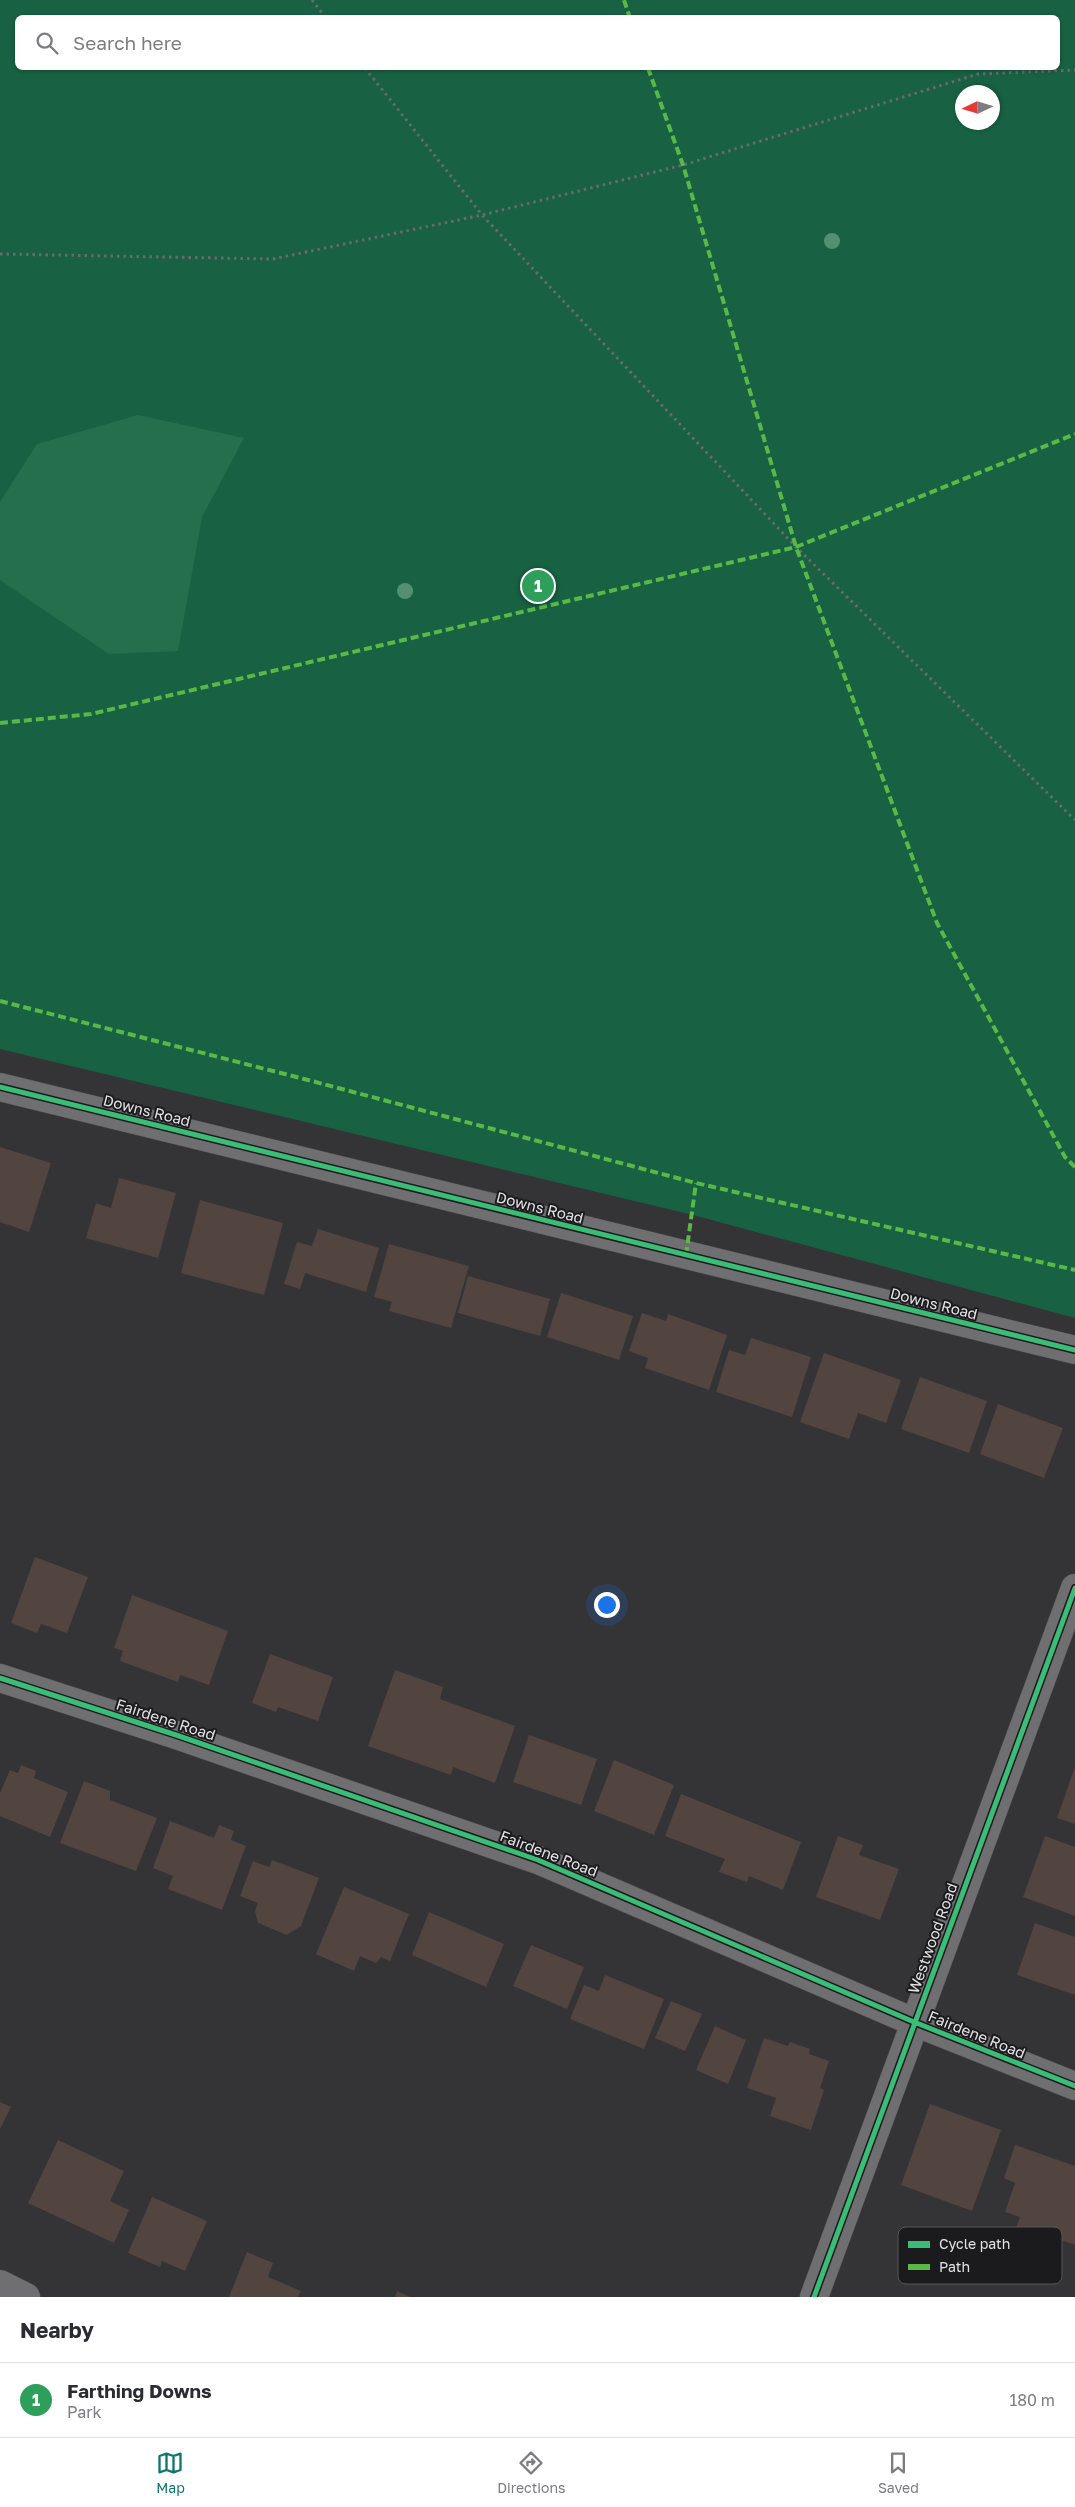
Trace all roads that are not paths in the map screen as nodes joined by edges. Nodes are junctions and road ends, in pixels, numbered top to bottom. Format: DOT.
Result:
graph roads {
  1 [pos="0,1087"];
  2 [pos="1075,1350"];
  3 [pos="1075,1588"];
  4 [pos="0,1678"];
  5 [pos="914,2022"];
  6 [pos="1075,2086"];
  7 [pos="0,2284"];
  8 [pos="26,2297"];
  9 [pos="814,2297"];
  1 -- 2 [label="street, Downs Road"];
  3 -- 5 [label="street, Westwood Road"];
  4 -- 5 [label="street, Fairdene Road"];
  5 -- 6 [label="street, Fairdene Road"];
  5 -- 9 [label="street, Westwood Road"];
  7 -- 8 [label="street"];
}
